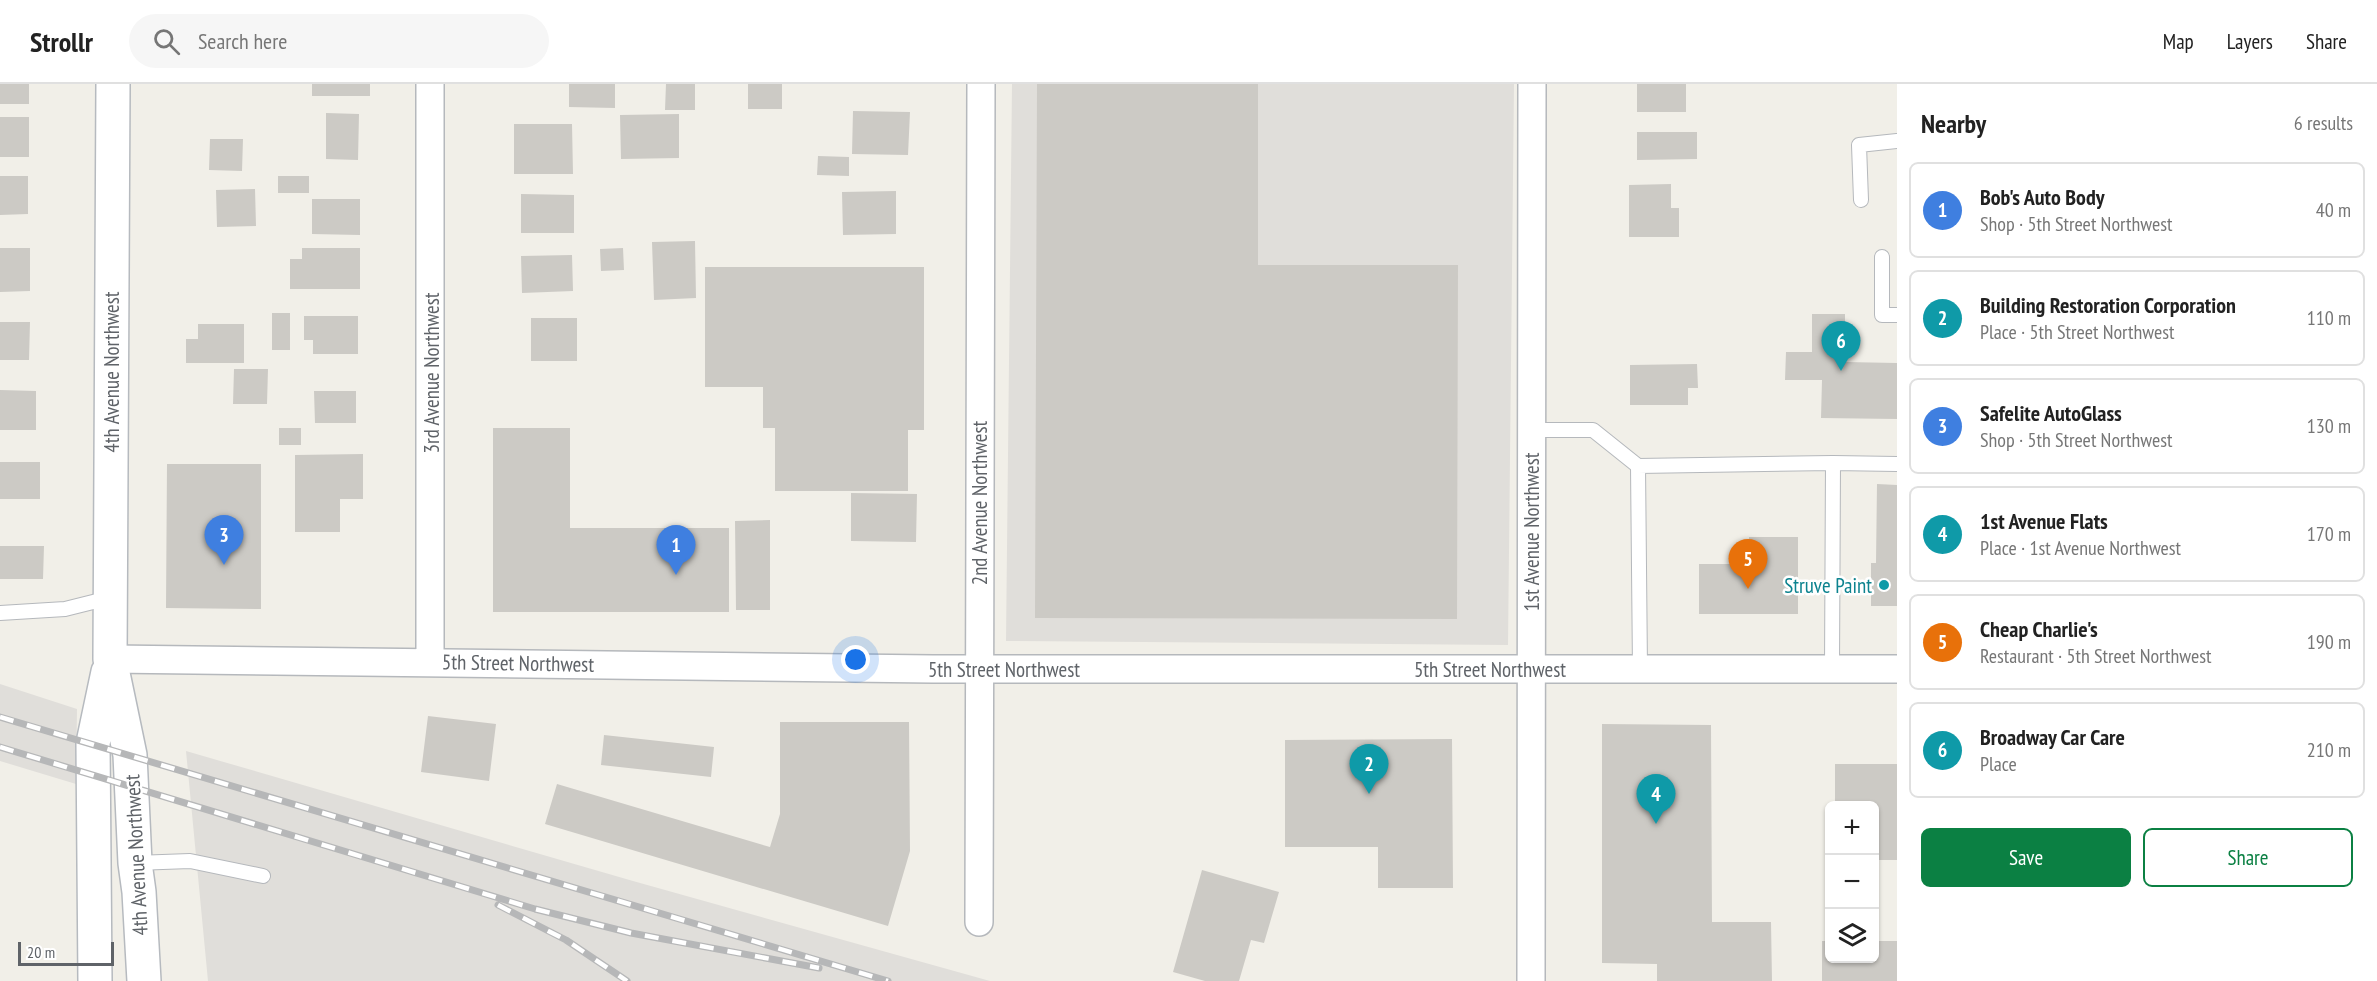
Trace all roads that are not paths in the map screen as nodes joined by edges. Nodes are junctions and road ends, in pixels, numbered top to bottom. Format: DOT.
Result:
graph roads {
  1 [pos="113,84"];
  2 [pos="430,84"];
  3 [pos="981,84"];
  4 [pos="1532,84"];
  5 [pos="1897,141"];
  6 [pos="1861,200"];
  7 [pos="1882,257"];
  8 [pos="1897,315"];
  9 [pos="1531,430"];
  10 [pos="1833,463"];
  11 [pos="1897,464"];
  12 [pos="1638,466"];
  13 [pos="109,598"];
  14 [pos="0,613"];
  15 [pos="110,659"];
  16 [pos="430,662"];
  17 [pos="978,669"];
  18 [pos="1531,669"];
  19 [pos="1640,669"];
  20 [pos="1832,669"];
  21 [pos="1897,669"];
  22 [pos="135,863"];
  23 [pos="263,876"];
  24 [pos="979,922"];
  25 [pos="95,968"];
  26 [pos="77,981"];
  27 [pos="144,981"];
  28 [pos="1531,981"];
  1 -- 13 [label="main road, 4th Avenue Northwest"];
  2 -- 16 [label="street, 3rd Avenue Northwest"];
  3 -- 17 [label="street, 2nd Avenue Northwest"];
  4 -- 9 [label="street, 1st Avenue Northwest"];
  5 -- 6 [label="lane"];
  7 -- 8 [label="lane"];
  9 -- 12 [label="lane"];
  9 -- 18 [label="street, 1st Avenue Northwest"];
  10 -- 11 [label="lane"];
  10 -- 12 [label="lane"];
  10 -- 20 [label="lane"];
  12 -- 19 [label="lane"];
  13 -- 14 [label="lane"];
  13 -- 15 [label="main road, 4th Avenue Northwest"];
  15 -- 16 [label="street, 5th Street Northwest"];
  15 -- 22 [label="main road, 4th Avenue Northwest"];
  15 -- 25 [label="main road, 4th Avenue Northwest"];
  16 -- 17 [label="street, 5th Street Northwest"];
  17 -- 18 [label="street, 5th Street Northwest"];
  17 -- 24 [label="street, 2nd Avenue Northwest"];
  18 -- 19 [label="street, 5th Street Northwest"];
  18 -- 28 [label="street, 1st Avenue Northwest"];
  19 -- 20 [label="street, 5th Street Northwest"];
  20 -- 21 [label="street, 5th Street Northwest"];
  22 -- 23 [label="lane"];
  22 -- 27 [label="main road, 4th Avenue Northwest"];
  25 -- 26 [label="main road"];
}
